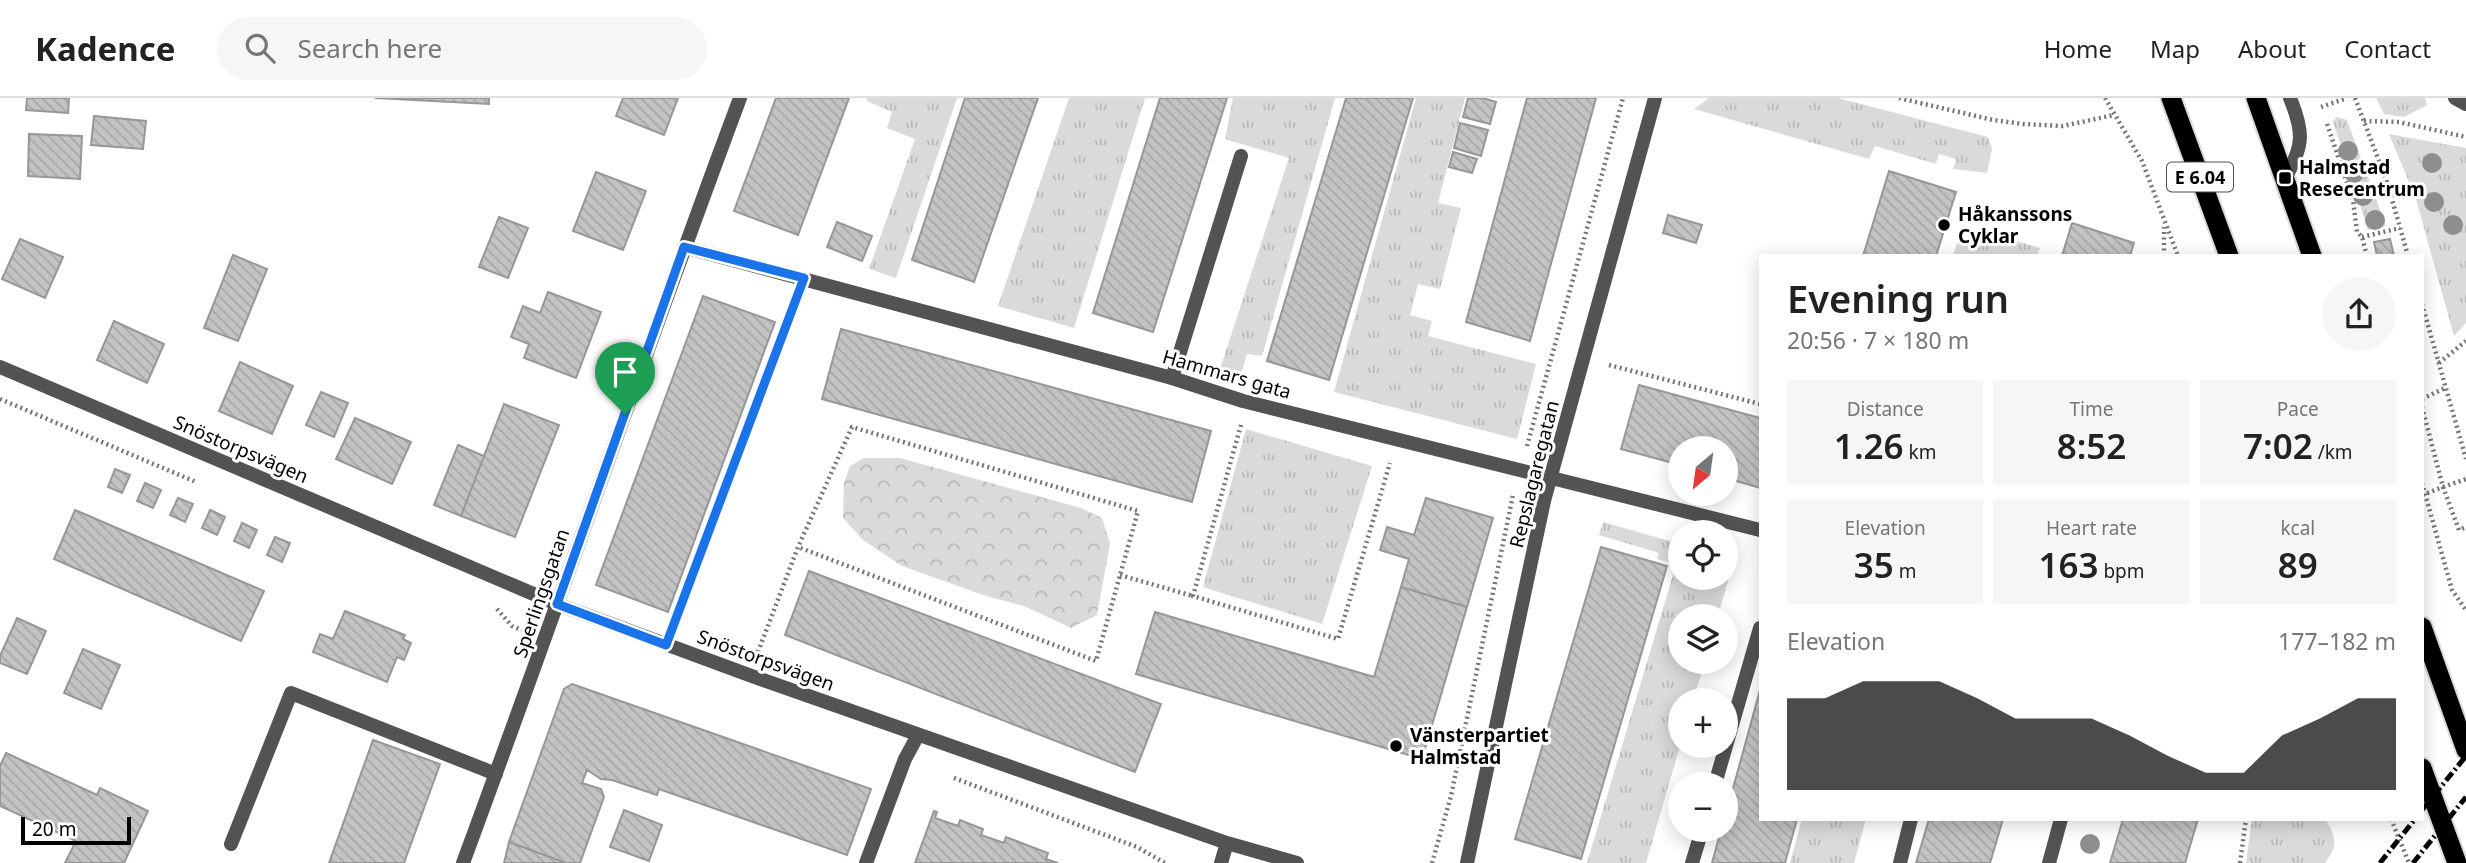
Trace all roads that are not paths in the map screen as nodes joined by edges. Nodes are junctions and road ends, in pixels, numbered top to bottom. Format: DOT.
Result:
graph roads {
  1 [pos="740,98"];
  2 [pos="1655,98"];
  3 [pos="2171,98"];
  4 [pos="2256,98"];
  5 [pos="2290,98"];
  6 [pos="2455,98"];
  7 [pos="2466,104"];
  8 [pos="1241,156"];
  9 [pos="2285,178"];
  10 [pos="684,247"];
  11 [pos="2228,254"];
  12 [pos="2311,254"];
  13 [pos="0,367"];
  14 [pos="1172,378"];
  15 [pos="1550,476"];
  16 [pos="1759,530"];
  17 [pos="557,604"];
  18 [pos="1759,631"];
  19 [pos="2424,634"];
  20 [pos="918,734"];
  21 [pos="2466,750"];
  22 [pos="1718,772"];
  23 [pos="2424,773"];
  24 [pos="496,774"];
  25 [pos="1910,821"];
  26 [pos="2060,821"];
  27 [pos="1698,842"];
  28 [pos="1227,843"];
  29 [pos="231,845"];
  30 [pos="463,863"];
  31 [pos="866,863"];
  32 [pos="1221,863"];
  33 [pos="1297,863"];
  34 [pos="1466,863"];
  35 [pos="1692,863"];
  36 [pos="1900,863"];
  37 [pos="2049,863"];
  38 [pos="2457,863"];
  1 -- 10 [label="street, Sperlingsgatan"];
  2 -- 15 [label="street, Repslagaregatan"];
  3 -- 11 [label="highway, E 6.04"];
  4 -- 9 [label="highway"];
  5 -- 9 [label="street"];
  6 -- 7 [label="street"];
  8 -- 14 [label="street"];
  9 -- 12 [label="highway"];
  10 -- 14 [label="street, Hammars gata"];
  10 -- 17 [label="street, Sperlingsgatan"];
  13 -- 17 [label="street, Snöstorpsvägen"];
  14 -- 15 [label="street, Hammars gata"];
  15 -- 16 [label="street, Hammars gata"];
  15 -- 34 [label="street, Repslagaregatan"];
  17 -- 20 [label="street, Snöstorpsvägen"];
  17 -- 24 [label="street, Sperlingsgatan"];
  18 -- 22 [label="street"];
  19 -- 21 [label="highway"];
  20 -- 28 [label="street, Snöstorpsvägen"];
  20 -- 31 [label="street"];
  23 -- 38 [label="highway"];
  24 -- 29 [label="street"];
  24 -- 30 [label="street, Sperlingsgatan"];
  25 -- 36 [label="street"];
  26 -- 37 [label="street"];
  27 -- 35 [label="street"];
  28 -- 32 [label="street"];
  28 -- 33 [label="street, Snöstorpsvägen"];
}
